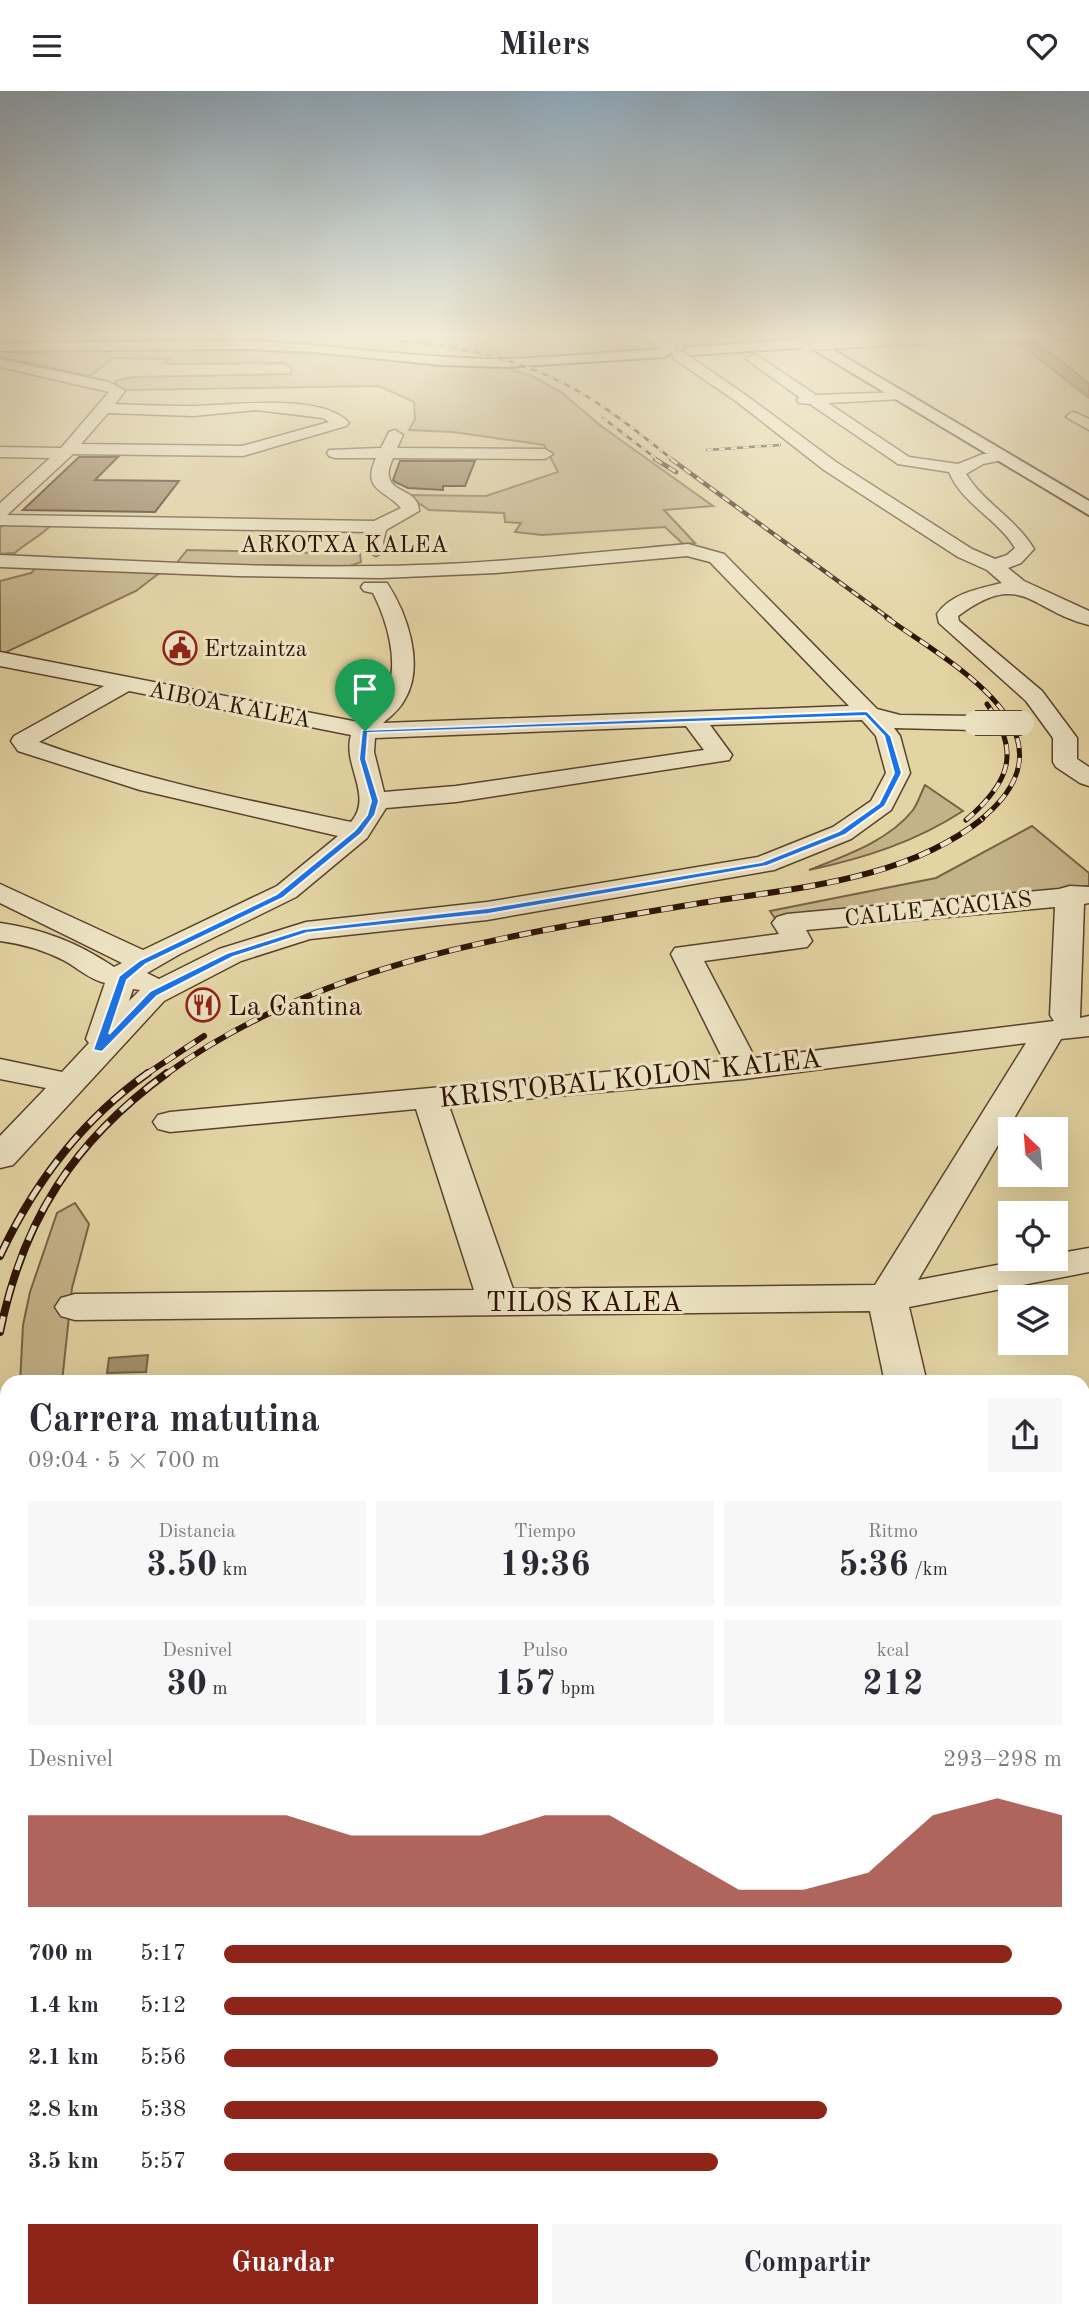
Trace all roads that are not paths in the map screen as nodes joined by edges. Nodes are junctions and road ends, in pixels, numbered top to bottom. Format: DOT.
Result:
graph roads {
  1 [pos="78,438"];
  2 [pos="289,438"];
  3 [pos="394,438"];
  4 [pos="794,438"];
  5 [pos="869,438"];
  6 [pos="971,438"];
  7 [pos="983,445"];
  8 [pos="67,451"];
  9 [pos="0,452"];
  10 [pos="335,453"];
  11 [pos="388,453"];
  12 [pos="545,454"];
  13 [pos="1001,456"];
  14 [pos="966,466"];
  15 [pos="1021,468"];
  16 [pos="1089,509"];
  17 [pos="0,512"];
  18 [pos="0,520"];
  19 [pos="377,527"];
  20 [pos="0,561"];
  21 [pos="994,566"];
  22 [pos="375,579"];
  23 [pos="1017,585"];
  24 [pos="1089,619"];
  25 [pos="0,659"];
  26 [pos="127,683"];
  27 [pos="867,713"];
  28 [pos="1080,717"];
  29 [pos="693,719"];
  30 [pos="1052,721"];
  31 [pos="365,731"];
  32 [pos="1089,778"];
  33 [pos="375,801"];
  34 [pos="358,832"];
  35 [pos="0,892"];
  36 [pos="1079,895"];
  37 [pos="292,912"];
  38 [pos="0,932"];
  39 [pos="133,970"];
  40 [pos="165,987"];
  41 [pos="1067,1026"];
  42 [pos="98,1050"];
  43 [pos="0,1069"];
  44 [pos="744,1069"];
  45 [pos="69,1083"];
  46 [pos="429,1097"];
  47 [pos="170,1122"];
  48 [pos="0,1157"];
  49 [pos="1089,1260"];
  50 [pos="887,1299"];
  51 [pos="497,1301"];
  52 [pos="75,1307"];
  53 [pos="904,1375"];
  1 -- 8 [label="street"];
  2 -- 8 [label="street"];
  3 -- 11 [label="street"];
  4 -- 21 [label="street"];
  5 -- 14 [label="street"];
  6 -- 7 [label="street"];
  7 -- 13 [label="street"];
  7 -- 14 [label="street"];
  8 -- 9 [label="street"];
  8 -- 17 [label="street"];
  10 -- 11 [label="street"];
  11 -- 12 [label="street"];
  11 -- 19 [label="street"];
  13 -- 14 [label="street"];
  13 -- 15 [label="street"];
  14 -- 15 [label="street"];
  14 -- 21 [label="street"];
  15 -- 16 [label="street"];
  18 -- 19 [label="street"];
  19 -- 22 [label="street"];
  20 -- 22 [label="street, ARKOTXA KALEA"];
  21 -- 23 [label="street"];
  22 -- 27 [label="street, ARKOTXA KALEA"];
  22 -- 31 [label="street"];
  23 -- 24 [label="street"];
  23 -- 30 [label="street"];
  25 -- 26 [label="street, AIBOA KALEA"];
  26 -- 31 [label="street, AIBOA KALEA"];
  26 -- 34 [label="street"];
  27 -- 29 [label="street, AIBOA KALEA"];
  27 -- 30 [label="street, AIBOA KALEA, bridge"];
  27 -- 37 [label="street"];
  28 -- 30 [label="street, AIBOA KALEA"];
  29 -- 31 [label="street, AIBOA KALEA"];
  29 -- 33 [label="street"];
  30 -- 32 [label="street"];
  31 -- 33 [label="street"];
  33 -- 34 [label="street"];
  34 -- 37 [label="street"];
  35 -- 39 [label="street"];
  36 -- 41 [label="street"];
  36 -- 44 [label="street, CALLE ACACIAS"];
  37 -- 39 [label="street"];
  37 -- 40 [label="street"];
  38 -- 39 [label="street"];
  39 -- 40 [label="street"];
  39 -- 42 [label="street"];
  40 -- 42 [label="street"];
  41 -- 44 [label="street, KRISTOBAL KOLON KALEA"];
  41 -- 50 [label="street"];
  42 -- 45 [label="street"];
  43 -- 45 [label="street"];
  44 -- 46 [label="street, KRISTOBAL KOLON KALEA"];
  45 -- 48 [label="street"];
  46 -- 47 [label="street, KRISTOBAL KOLON KALEA"];
  46 -- 51 [label="street"];
  49 -- 50 [label="street, TILOS KALEA"];
  50 -- 51 [label="street, TILOS KALEA"];
  50 -- 53 [label="street"];
  51 -- 52 [label="street, TILOS KALEA"];
}
